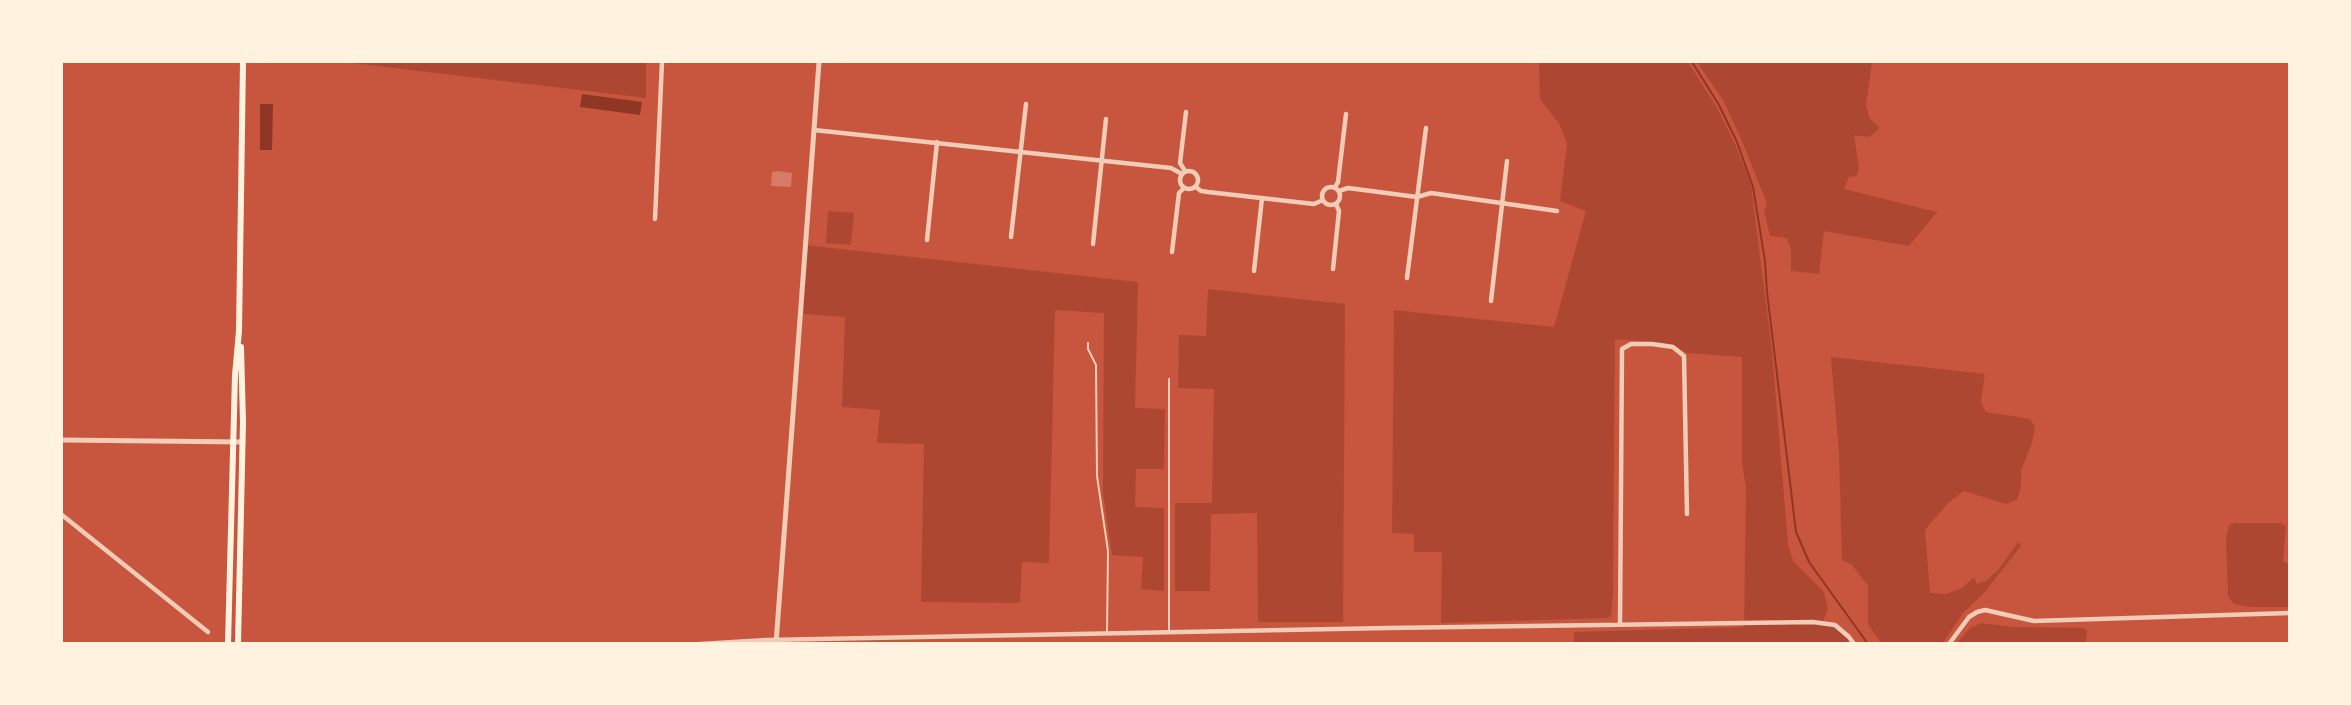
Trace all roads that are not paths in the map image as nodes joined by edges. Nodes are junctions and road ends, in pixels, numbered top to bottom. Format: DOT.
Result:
graph roads {
  1 [pos="243,62"];
  2 [pos="662,62"];
  3 [pos="819,62"];
  4 [pos="1026,104"];
  5 [pos="1186,112"];
  6 [pos="1346,114"];
  7 [pos="1106,119"];
  8 [pos="1426,128"];
  9 [pos="814,130"];
  10 [pos="937,142"];
  11 [pos="1020,152"];
  12 [pos="1102,160"];
  13 [pos="1507,162"];
  14 [pos="1183,173"];
  15 [pos="1196,187"];
  16 [pos="1184,188"];
  17 [pos="1337,189"];
  18 [pos="1417,197"];
  19 [pos="1262,198"];
  20 [pos="1323,200"];
  21 [pos="1502,203"];
  22 [pos="1336,204"];
  23 [pos="1557,211"];
  24 [pos="655,219"];
  25 [pos="1011,237"];
  26 [pos="927,240"];
  27 [pos="1093,244"];
  28 [pos="1172,252"];
  29 [pos="1333,269"];
  30 [pos="1254,271"];
  31 [pos="1407,278"];
  32 [pos="1491,301"];
  33 [pos="239,331"];
  34 [pos="1088,343"];
  35 [pos="1170,379"];
  36 [pos="62,440"];
  37 [pos="233,442"];
  38 [pos="243,442"];
  39 [pos="1687,514"];
  40 [pos="62,515"];
  41 [pos="2289,613"];
  42 [pos="1620,625"];
  43 [pos="208,632"];
  44 [pos="1168,633"];
  45 [pos="1106,634"];
  46 [pos="776,642"];
  47 [pos="228,644"];
  48 [pos="238,644"];
  49 [pos="700,644"];
  50 [pos="1854,644"];
  51 [pos="1949,644"];
  1 -- 33 [label="main road"];
  2 -- 24 [label="street"];
  3 -- 9 [label="street"];
  4 -- 11 [label="street"];
  5 -- 14 [label="street"];
  6 -- 17 [label="street"];
  7 -- 12 [label="street"];
  8 -- 18 [label="street"];
  9 -- 10 [label="street"];
  9 -- 46 [label="street"];
  10 -- 11 [label="street"];
  10 -- 26 [label="street"];
  11 -- 12 [label="street"];
  11 -- 25 [label="street"];
  12 -- 14 [label="street"];
  12 -- 27 [label="street"];
  13 -- 21 [label="street"];
  14 -- 15 [label="street"];
  14 -- 16 [label="street"];
  15 -- 16 [label="street"];
  15 -- 19 [label="street"];
  16 -- 28 [label="street"];
  17 -- 18 [label="street"];
  17 -- 20 [label="street"];
  17 -- 22 [label="street"];
  18 -- 21 [label="street"];
  18 -- 31 [label="street"];
  19 -- 20 [label="street"];
  19 -- 30 [label="street"];
  20 -- 22 [label="street"];
  21 -- 23 [label="street"];
  21 -- 32 [label="street"];
  22 -- 29 [label="street"];
  33 -- 37 [label="main road"];
  33 -- 38 [label="main road"];
  34 -- 45 [label="lane"];
  35 -- 44 [label="lane"];
  36 -- 37 [label="street"];
  37 -- 38 [label="street"];
  37 -- 47 [label="main road"];
  38 -- 48 [label="main road"];
  39 -- 42 [label="street"];
  40 -- 43 [label="street"];
  41 -- 51 [label="street"];
  42 -- 44 [label="street"];
  42 -- 50 [label="street"];
  44 -- 45 [label="street"];
  45 -- 46 [label="street"];
  46 -- 49 [label="street"];
}
